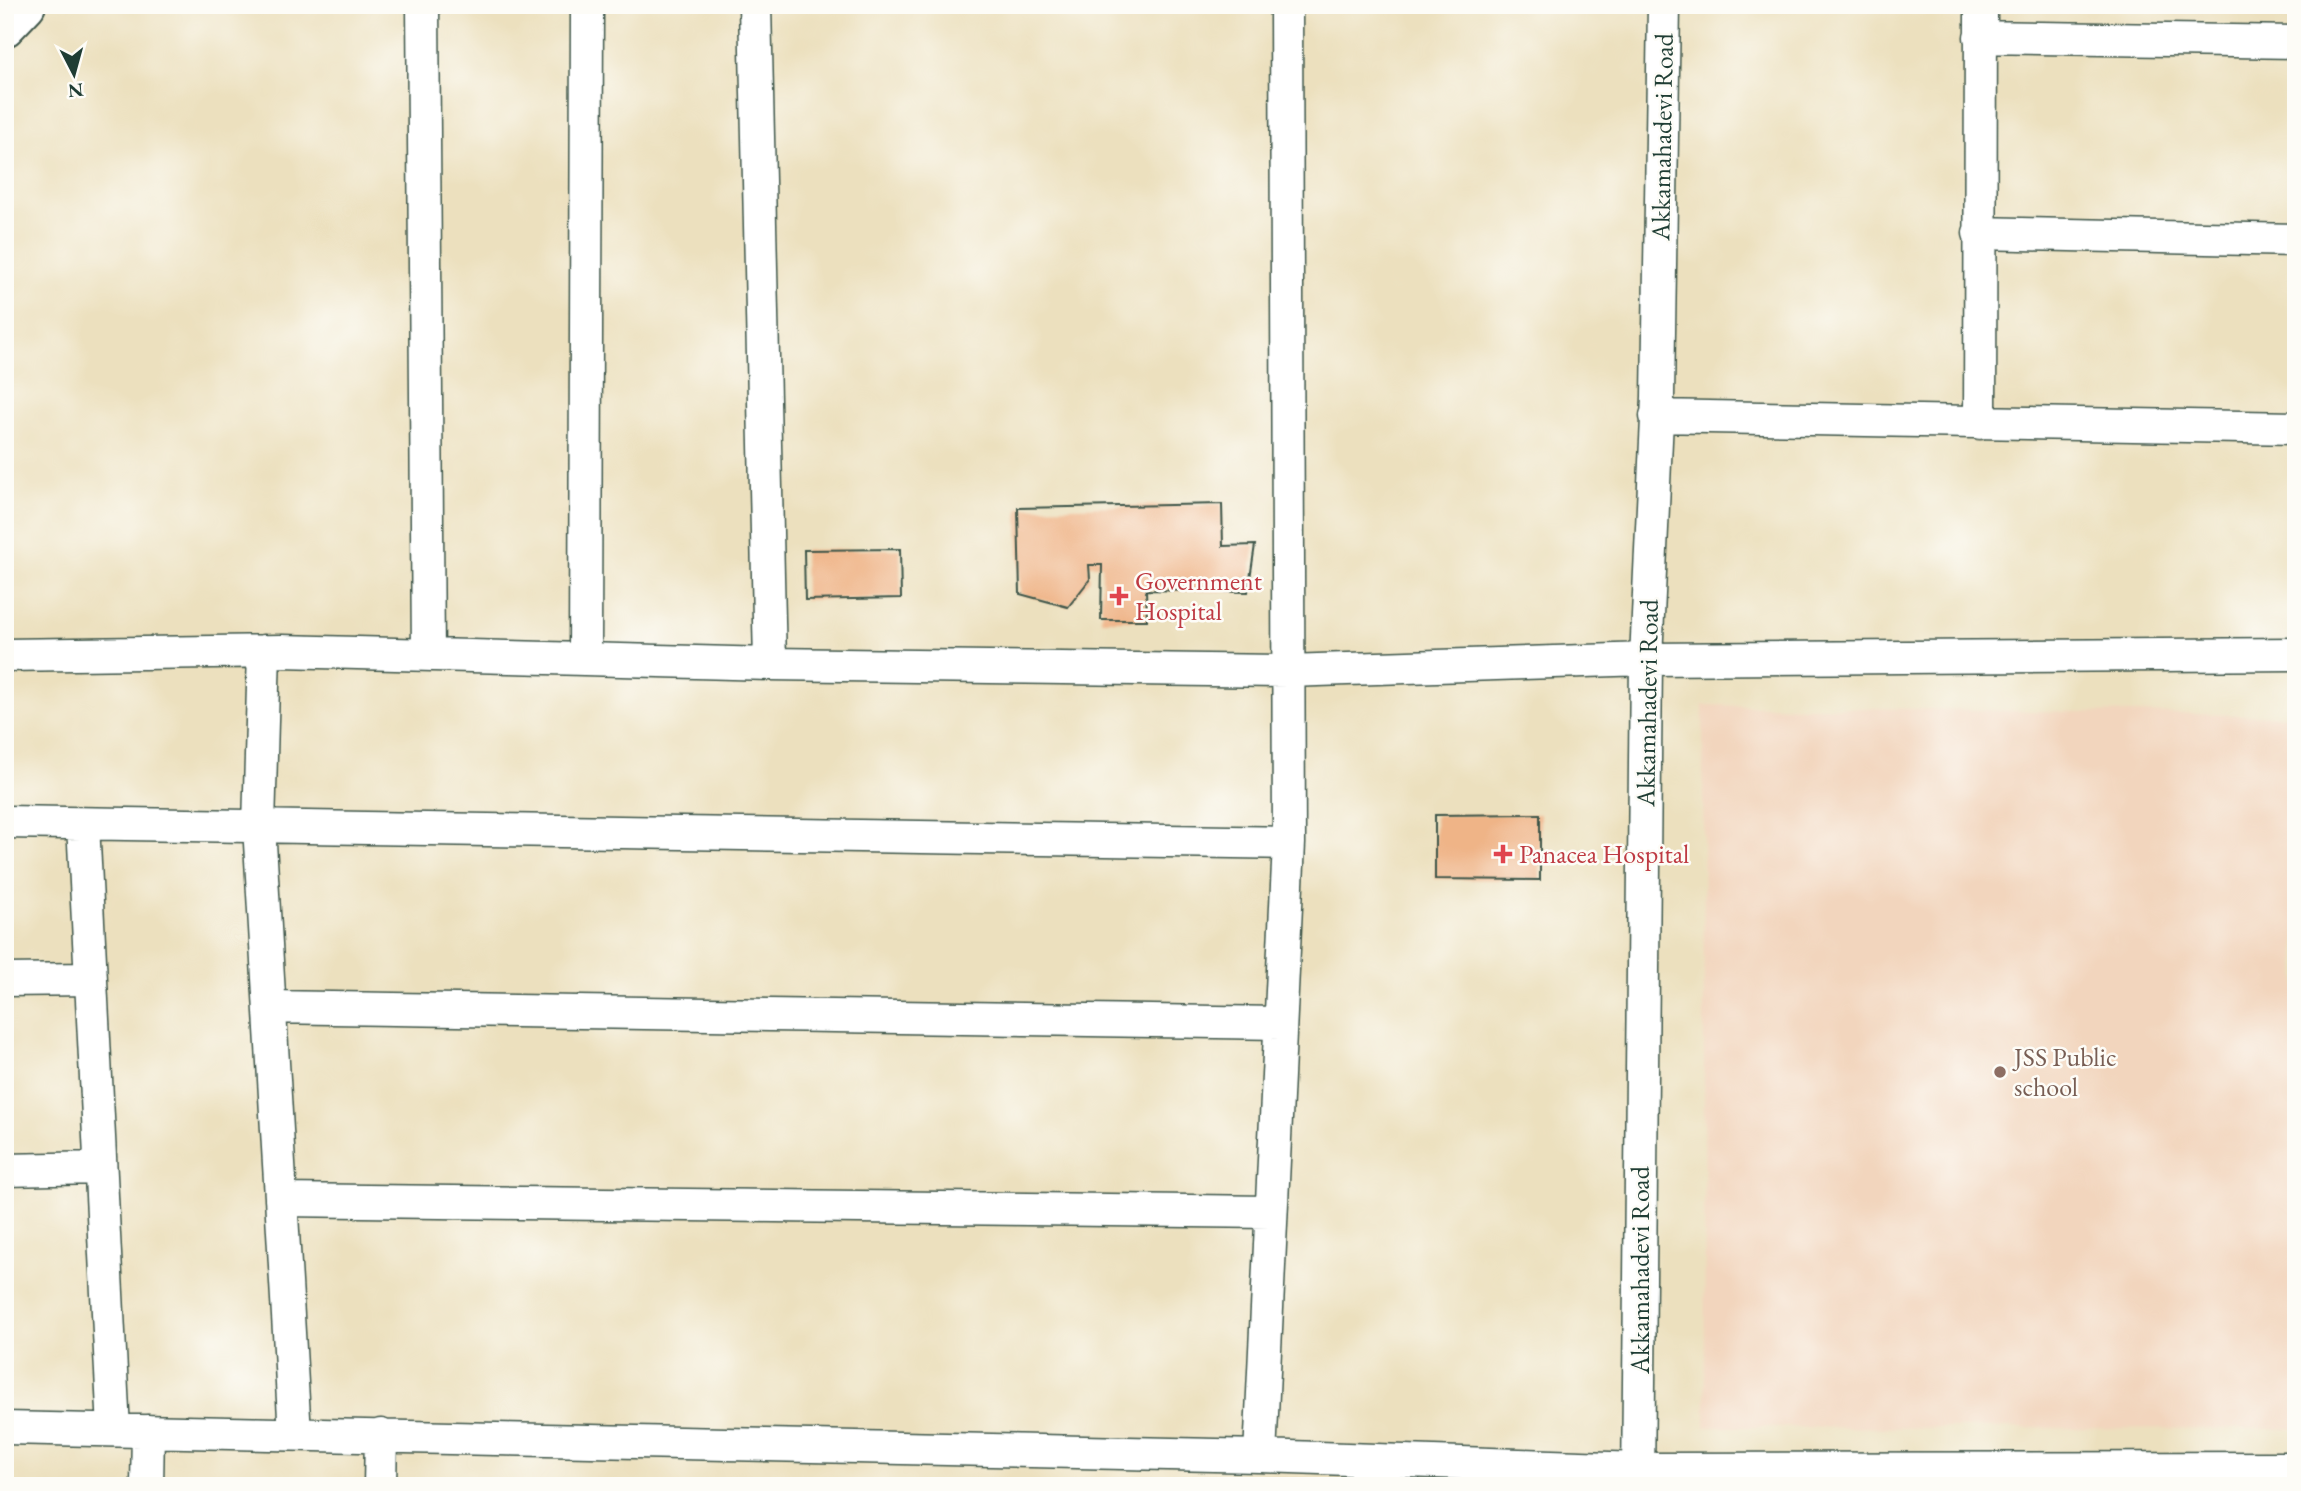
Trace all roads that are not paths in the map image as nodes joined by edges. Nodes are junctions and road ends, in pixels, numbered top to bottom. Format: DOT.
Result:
graph roads {
  1 [pos="26,5"];
  2 [pos="423,5"];
  3 [pos="587,5"];
  4 [pos="755,5"];
  5 [pos="1286,5"];
  6 [pos="1664,5"];
  7 [pos="1980,5"];
  8 [pos="5,27"];
  9 [pos="1980,37"];
  10 [pos="2296,42"];
  11 [pos="1979,233"];
  12 [pos="2296,240"];
  13 [pos="1656,416"];
  14 [pos="1980,423"];
  15 [pos="2296,428"];
  16 [pos="264,651"];
  17 [pos="2296,654"];
  18 [pos="5,655"];
  19 [pos="428,655"];
  20 [pos="585,659"];
  21 [pos="1646,659"];
  22 [pos="770,664"];
  23 [pos="1288,671"];
  24 [pos="5,822"];
  25 [pos="83,824"];
  26 [pos="259,826"];
  27 [pos="1289,843"];
  28 [pos="91,979"];
  29 [pos="5,980"];
  30 [pos="270,1007"];
  31 [pos="1280,1023"];
  32 [pos="100,1168"];
  33 [pos="5,1170"];
  34 [pos="281,1200"];
  35 [pos="1270,1212"];
  36 [pos="5,1428"];
  37 [pos="114,1430"];
  38 [pos="148,1430"];
  39 [pos="296,1434"];
  40 [pos="381,1435"];
  41 [pos="1260,1456"];
  42 [pos="2296,1468"];
  43 [pos="1638,1477"];
  44 [pos="1902,1477"];
  45 [pos="147,1486"];
  46 [pos="380,1486"];
  1 -- 8 [label="street"];
  2 -- 19 [label="street"];
  3 -- 20 [label="street"];
  4 -- 22 [label="street"];
  5 -- 23 [label="street"];
  6 -- 13 [label="street, Akkamahadevi Road"];
  7 -- 9 [label="street"];
  9 -- 10 [label="street"];
  9 -- 11 [label="street"];
  11 -- 12 [label="street"];
  11 -- 14 [label="street"];
  13 -- 14 [label="street"];
  13 -- 21 [label="street, Akkamahadevi Road"];
  14 -- 15 [label="street"];
  16 -- 18 [label="street"];
  16 -- 19 [label="street"];
  16 -- 26 [label="street"];
  17 -- 21 [label="street"];
  19 -- 20 [label="street"];
  20 -- 22 [label="street"];
  21 -- 23 [label="street"];
  21 -- 43 [label="street, Akkamahadevi Road"];
  22 -- 23 [label="street"];
  23 -- 27 [label="street"];
  24 -- 25 [label="street"];
  25 -- 26 [label="street"];
  25 -- 28 [label="street"];
  26 -- 27 [label="street"];
  26 -- 30 [label="street"];
  27 -- 31 [label="street"];
  28 -- 29 [label="street"];
  28 -- 32 [label="street"];
  30 -- 31 [label="street"];
  30 -- 34 [label="street"];
  31 -- 35 [label="street"];
  32 -- 33 [label="street"];
  32 -- 37 [label="street"];
  34 -- 35 [label="street"];
  34 -- 39 [label="street"];
  35 -- 41 [label="street"];
  36 -- 37 [label="street"];
  37 -- 38 [label="street"];
  38 -- 39 [label="street"];
  38 -- 45 [label="street"];
  39 -- 40 [label="street"];
  40 -- 41 [label="street"];
  40 -- 46 [label="street"];
  41 -- 43 [label="street"];
  42 -- 44 [label="street"];
  43 -- 44 [label="street"];
}
